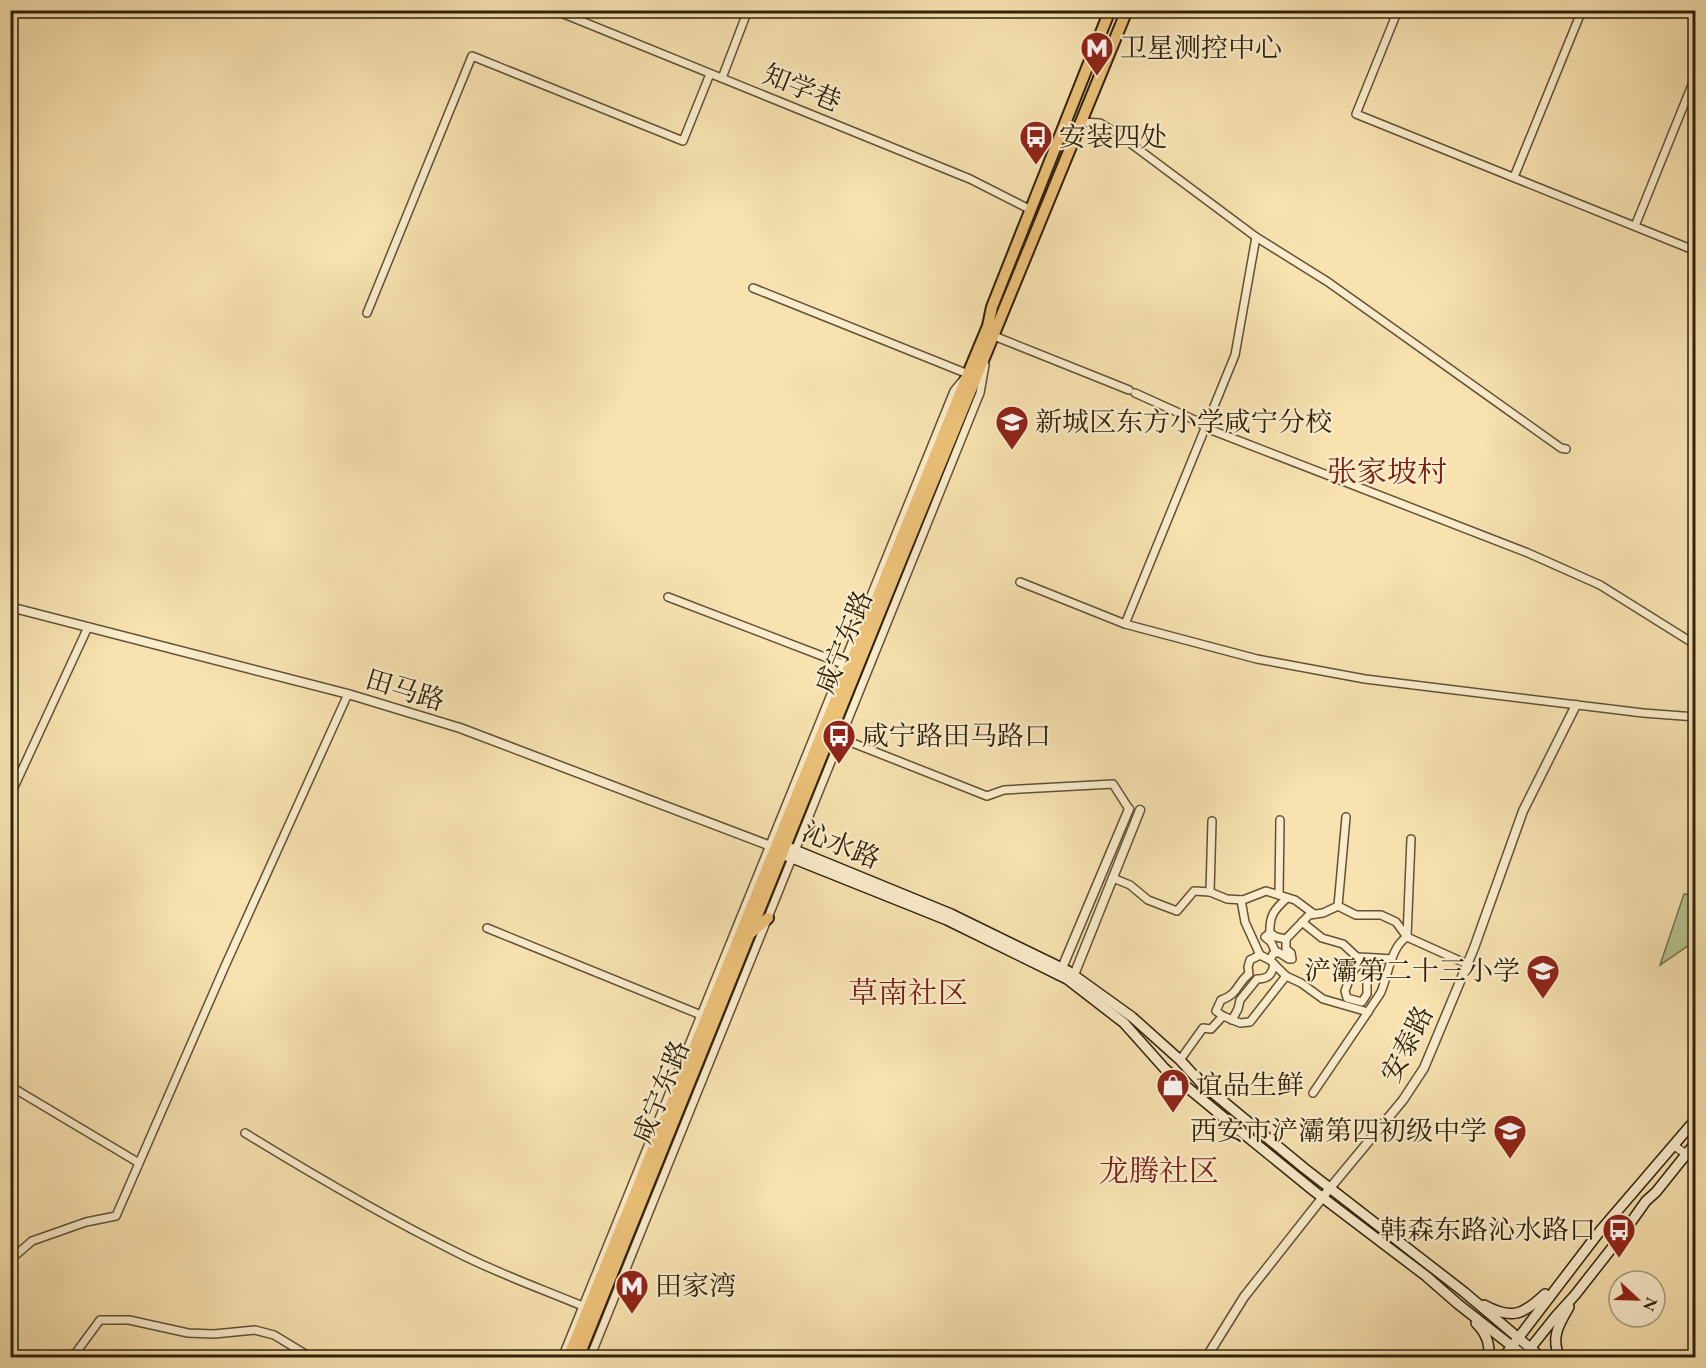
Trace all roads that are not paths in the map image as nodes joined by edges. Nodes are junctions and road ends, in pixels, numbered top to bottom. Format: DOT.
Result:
graph roads {
  1 [pos="554,10"];
  2 [pos="747,10"];
  3 [pos="1110,10"];
  4 [pos="1126,10"];
  5 [pos="1398,10"];
  6 [pos="1582,10"];
  7 [pos="710,74"];
  8 [pos="1695,75"];
  9 [pos="722,78"];
  10 [pos="1080,122"];
  11 [pos="1514,177"];
  12 [pos="1031,210"];
  13 [pos="1635,226"];
  14 [pos="1256,237"];
  15 [pos="1695,251"];
  16 [pos="753,288"];
  17 [pos="367,313"];
  18 [pos="994,336"];
  19 [pos="987,352"];
  20 [pos="968,374"];
  21 [pos="1206,428"];
  22 [pos="1566,449"];
  23 [pos="1020,582"];
  24 [pos="668,597"];
  25 [pos="10,607"];
  26 [pos="1125,624"];
  27 [pos="88,627"];
  28 [pos="1695,645"];
  29 [pos="843,664"];
  30 [pos="348,694"];
  31 [pos="1576,707"];
  32 [pos="1695,717"];
  33 [pos="840,738"];
  34 [pos="10,795"];
  35 [pos="1129,809"];
  36 [pos="1140,810"];
  37 [pos="1346,817"];
  38 [pos="1280,820"];
  39 [pos="1212,821"];
  40 [pos="1412,839"];
  41 [pos="783,850"];
  42 [pos="1102,873"];
  43 [pos="1113,878"];
  44 [pos="1210,892"];
  45 [pos="1279,895"];
  46 [pos="1287,898"];
  47 [pos="1240,900"];
  48 [pos="1338,906"];
  49 [pos="1314,914"];
  50 [pos="768,918"];
  51 [pos="1302,922"];
  52 [pos="487,928"];
  53 [pos="1270,933"];
  54 [pos="749,935"];
  55 [pos="1407,937"];
  56 [pos="1286,939"];
  57 [pos="1276,953"];
  58 [pos="1260,955"];
  59 [pos="1357,957"];
  60 [pos="1377,958"];
  61 [pos="1392,959"];
  62 [pos="1272,962"];
  63 [pos="1467,964"];
  64 [pos="1062,968"];
  65 [pos="1249,974"];
  66 [pos="1074,975"];
  67 [pos="1286,976"];
  68 [pos="1257,979"];
  69 [pos="1368,1012"];
  70 [pos="701,1015"];
  71 [pos="1223,1016"];
  72 [pos="1232,1020"];
  73 [pos="1180,1060"];
  74 [pos="10,1086"];
  75 [pos="1313,1093"];
  76 [pos="1695,1119"];
  77 [pos="245,1133"];
  78 [pos="1676,1142"];
  79 [pos="1693,1150"];
  80 [pos="139,1163"];
  81 [pos="1330,1188"];
  82 [pos="1323,1197"];
  83 [pos="10,1260"];
  84 [pos="1565,1276"];
  85 [pos="1575,1295"];
  86 [pos="1470,1297"];
  87 [pos="1458,1304"];
  88 [pos="585,1307"];
  89 [pos="1518,1337"];
  90 [pos="1511,1345"];
  91 [pos="300,1350"];
  92 [pos="1526,1355"];
  93 [pos="72,1358"];
  94 [pos="296,1358"];
  95 [pos="312,1358"];
  96 [pos="562,1358"];
  97 [pos="568,1358"];
  98 [pos="578,1358"];
  99 [pos="590,1358"];
  100 [pos="1206,1358"];
  101 [pos="1489,1358"];
  102 [pos="1503,1358"];
  103 [pos="1542,1358"];
  104 [pos="1560,1358"];
  1 -- 7 [label="street, 知学巷"];
  2 -- 9 [label="street"];
  3 -- 12 [label="main road, 咸宁东路"];
  4 -- 10 [label="main road, 咸宁东路"];
  5 -- 11 [label="street"];
  6 -- 11 [label="street"];
  7 -- 9 [label="street, 知学巷"];
  7 -- 17 [label="street"];
  8 -- 13 [label="street"];
  9 -- 12 [label="street, 知学巷"];
  10 -- 14 [label="street"];
  10 -- 18 [label="main road, 咸宁东路"];
  11 -- 13 [label="street"];
  12 -- 20 [label="main road, 咸宁东路"];
  13 -- 15 [label="street"];
  14 -- 21 [label="street"];
  14 -- 22 [label="street"];
  16 -- 20 [label="street"];
  18 -- 19 [label="main road, 咸宁东路"];
  18 -- 21 [label="street"];
  19 -- 33 [label="street"];
  19 -- 41 [label="main road, 咸宁东路"];
  20 -- 29 [label="street"];
  20 -- 41 [label="main road, 咸宁东路"];
  21 -- 26 [label="street"];
  21 -- 28 [label="street"];
  23 -- 26 [label="street"];
  24 -- 29 [label="street"];
  25 -- 27 [label="street, 田马路"];
  26 -- 31 [label="street"];
  27 -- 30 [label="street, 田马路"];
  27 -- 34 [label="street"];
  29 -- 41 [label="street"];
  30 -- 41 [label="street, 田马路"];
  30 -- 80 [label="street"];
  31 -- 32 [label="street"];
  31 -- 63 [label="street, 安泰路"];
  33 -- 35 [label="street"];
  33 -- 41 [label="street"];
  35 -- 42 [label="street"];
  36 -- 43 [label="street"];
  37 -- 48 [label="street"];
  38 -- 45 [label="street"];
  39 -- 44 [label="street"];
  40 -- 55 [label="street"];
  41 -- 50 [label="street"];
  41 -- 54 [label="main road, 咸宁东路"];
  41 -- 64 [label="main road, 沁水路"];
  41 -- 70 [label="street"];
  41 -- 82 [label="main road, 沁水路"];
  41 -- 88 [label="main road, 咸宁东路"];
  42 -- 43 [label="street"];
  42 -- 64 [label="street"];
  43 -- 44 [label="street"];
  43 -- 66 [label="street"];
  44 -- 47 [label="street"];
  45 -- 46 [label="street"];
  45 -- 47 [label="street"];
  46 -- 49 [label="street"];
  46 -- 53 [label="street"];
  47 -- 58 [label="street"];
  48 -- 49 [label="street"];
  48 -- 55 [label="street"];
  49 -- 51 [label="street"];
  50 -- 54 [label="main road"];
  50 -- 99 [label="street"];
  51 -- 56 [label="street"];
  51 -- 59 [label="street"];
  52 -- 70 [label="street"];
  53 -- 56 [label="street"];
  53 -- 57 [label="street"];
  54 -- 98 [label="main road, 咸宁东路"];
  55 -- 61 [label="street"];
  55 -- 63 [label="street"];
  56 -- 57 [label="street"];
  57 -- 62 [label="street"];
  58 -- 62 [label="street"];
  58 -- 65 [label="street"];
  59 -- 60 [label="street"];
  59 -- 60 [label="street"];
  60 -- 61 [label="street"];
  61 -- 69 [label="street"];
  62 -- 67 [label="street"];
  62 -- 68 [label="street"];
  63 -- 81 [label="street, 安泰路"];
  64 -- 66 [label="main road, 沁水路"];
  65 -- 68 [label="street"];
  65 -- 71 [label="street"];
  66 -- 73 [label="main road, 沁水路"];
  67 -- 69 [label="street"];
  67 -- 72 [label="street"];
  68 -- 72 [label="street"];
  69 -- 75 [label="street"];
  70 -- 88 [label="street"];
  71 -- 72 [label="street"];
  71 -- 73 [label="street"];
  73 -- 81 [label="main road, 沁水路"];
  74 -- 80 [label="street"];
  76 -- 78 [label="main road"];
  77 -- 88 [label="street"];
  78 -- 79 [label="street"];
  78 -- 84 [label="main road"];
  79 -- 85 [label="main road"];
  80 -- 83 [label="street"];
  81 -- 82 [label="street, 安泰路"];
  81 -- 86 [label="main road, 沁水路"];
  82 -- 87 [label="main road, 沁水路"];
  82 -- 100 [label="street, 安泰路"];
  84 -- 86 [label="main road"];
  84 -- 89 [label="main road"];
  85 -- 92 [label="main road"];
  85 -- 104 [label="main road"];
  86 -- 89 [label="main road, 沁水路"];
  87 -- 90 [label="main road, 沁水路"];
  87 -- 101 [label="main road"];
  88 -- 96 [label="street"];
  88 -- 97 [label="main road, 咸宁东路"];
  89 -- 90 [label="main road"];
  89 -- 92 [label="main road, 沁水路"];
  90 -- 92 [label="main road, 沁水路"];
  90 -- 102 [label="main road"];
  91 -- 93 [label="street"];
  91 -- 94 [label="street"];
  91 -- 95 [label="street"];
  92 -- 103 [label="main road, 沁水路"];
}
